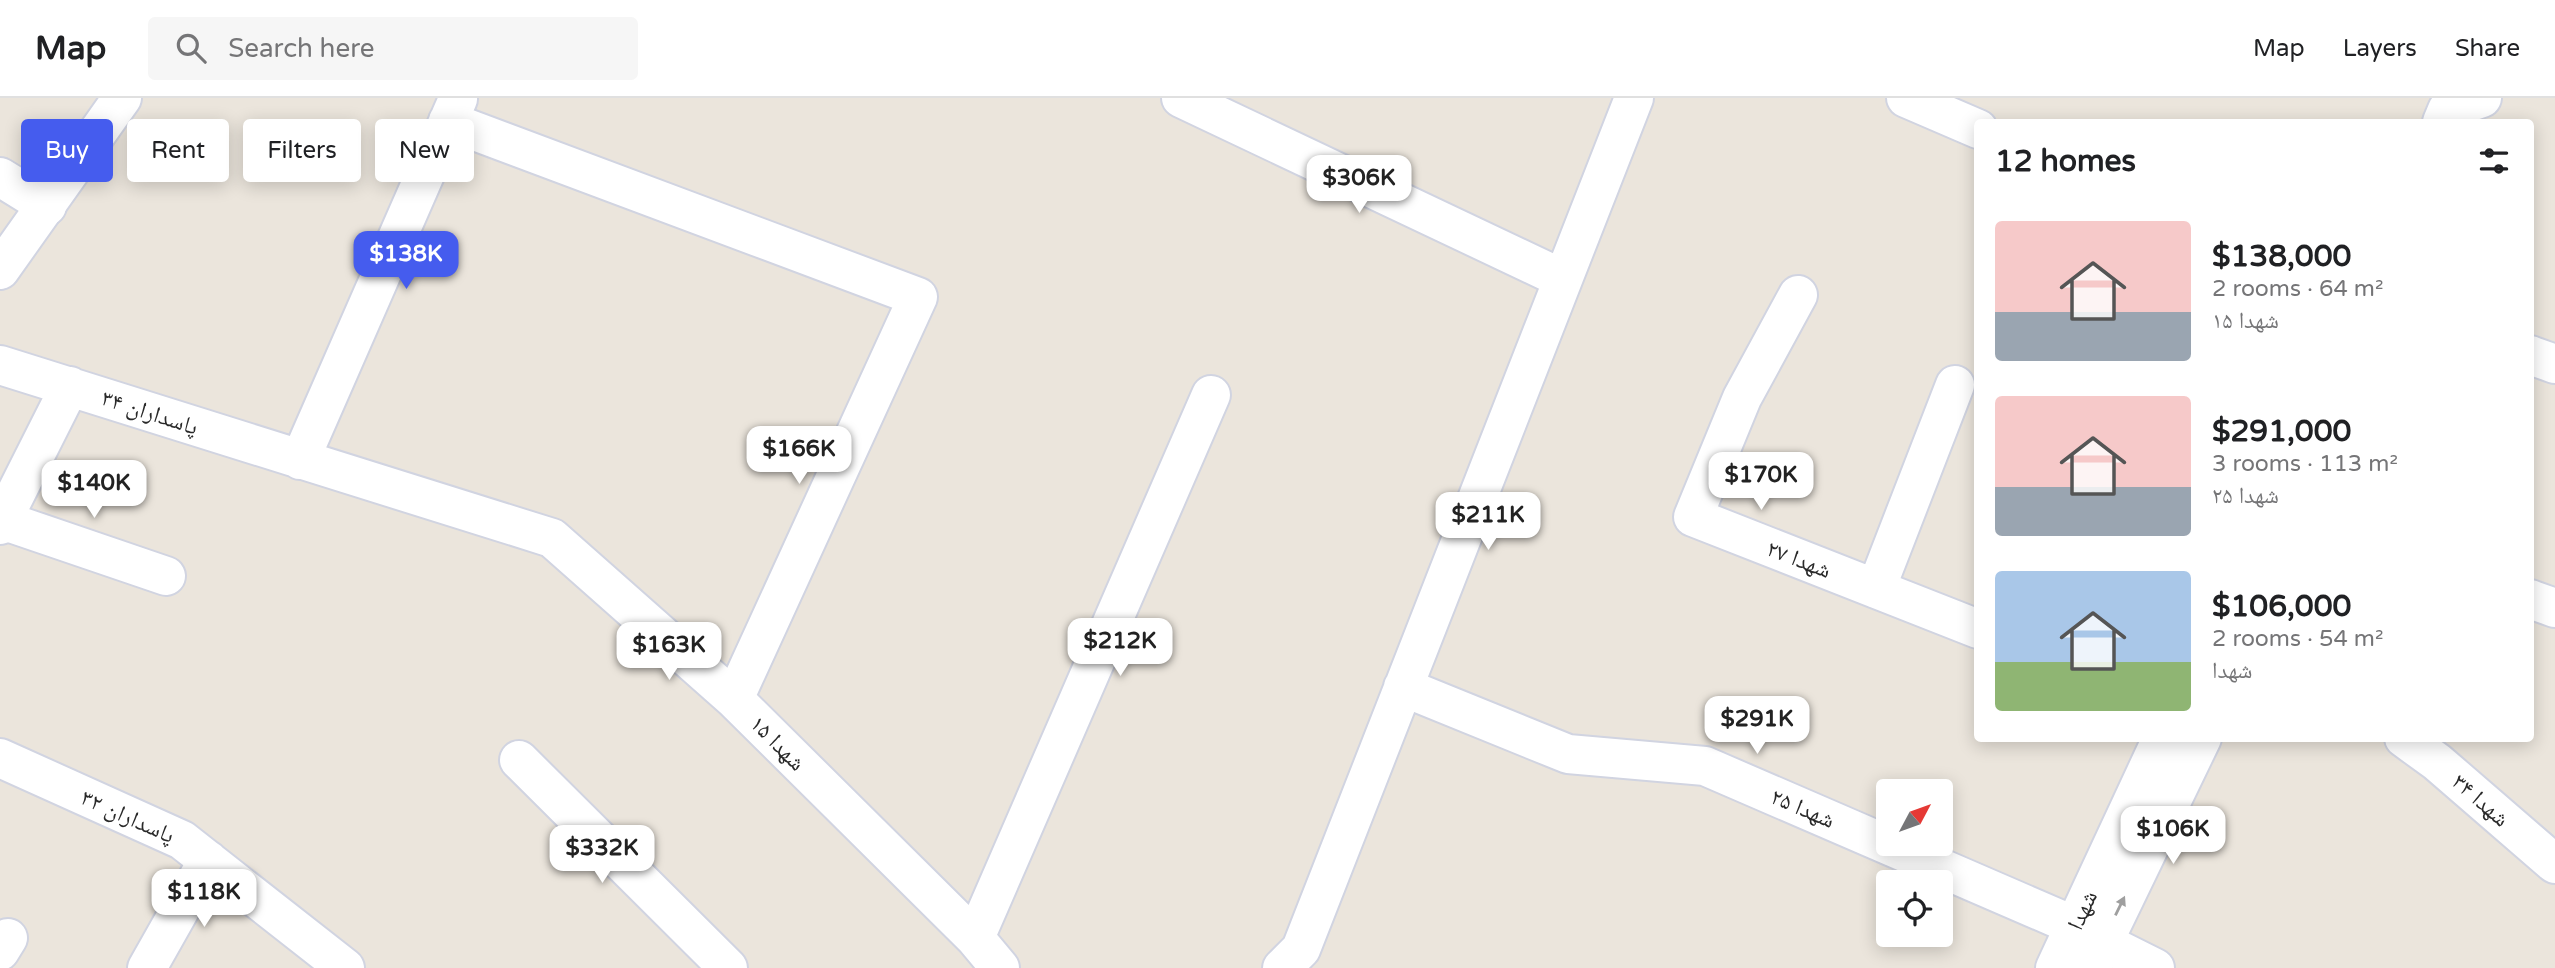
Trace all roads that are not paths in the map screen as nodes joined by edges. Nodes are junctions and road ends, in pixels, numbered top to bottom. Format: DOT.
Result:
graph roads {
  1 [pos="122,98"];
  2 [pos="1181,98"];
  3 [pos="1634,98"];
  4 [pos="2484,98"];
  5 [pos="1912,99"];
  6 [pos="453,110"];
  7 [pos="2443,119"];
  8 [pos="2488,119"];
  9 [pos="1974,127"];
  10 [pos="0,177"];
  11 [pos="47,206"];
  12 [pos="0,270"];
  13 [pos="1563,279"];
  14 [pos="1798,295"];
  15 [pos="2534,356"];
  16 [pos="2555,364"];
  17 [pos="0,365"];
  18 [pos="1955,385"];
  19 [pos="70,386"];
  20 [pos="1211,395"];
  21 [pos="300,460"];
  22 [pos="1,523"];
  23 [pos="166,576"];
  24 [pos="1876,589"];
  25 [pos="2534,600"];
  26 [pos="2555,608"];
  27 [pos="1974,627"];
  28 [pos="1403,687"];
  29 [pos="734,699"];
  30 [pos="2161,742"];
  31 [pos="2200,742"];
  32 [pos="2410,742"];
  33 [pos="0,758"];
  34 [pos="519,760"];
  35 [pos="208,860"];
  36 [pos="2555,864"];
  37 [pos="975,938"];
  38 [pos="2089,945"];
  39 [pos="1302,962"];
  40 [pos="147,968"];
  41 [pos="345,968"];
  42 [pos="728,968"];
  43 [pos="1000,968"];
  44 [pos="2055,968"];
  45 [pos="2155,968"];
  1 -- 11 [label="street"];
  2 -- 13 [label="street"];
  3 -- 13 [label="street"];
  4 -- 7 [label="street"];
  4 -- 8 [label="street"];
  5 -- 9 [label="street"];
  6 -- 21 [label="street"];
  6 -- 29 [label="street"];
  10 -- 11 [label="street"];
  11 -- 12 [label="street"];
  13 -- 28 [label="street"];
  14 -- 24 [label="street, شهدا ۲۷"];
  15 -- 16 [label="street"];
  17 -- 19 [label="street, پاسداران ۳۴"];
  18 -- 24 [label="street"];
  19 -- 21 [label="street, پاسداران ۳۴"];
  19 -- 22 [label="street"];
  20 -- 37 [label="street"];
  21 -- 29 [label="street, شهدا ۱۵"];
  22 -- 23 [label="street"];
  24 -- 27 [label="street, شهدا ۲۷"];
  25 -- 26 [label="street"];
  28 -- 38 [label="street, شهدا ۲۵"];
  28 -- 39 [label="street"];
  29 -- 37 [label="street, شهدا ۱۵"];
  30 -- 38 [label="street, شهدا"];
  38 -- 31 [label="street, شهدا, one-way"];
  32 -- 36 [label="street, شهدا ۳۴"];
  33 -- 35 [label="street, پاسداران ۳۲"];
  34 -- 42 [label="street"];
  35 -- 40 [label="street"];
  35 -- 41 [label="street, پاسداران ۳۲"];
  37 -- 43 [label="street, شهدا ۱۵"];
  38 -- 44 [label="street, شهدا"];
  38 -- 45 [label="street, شهدا ۲۵"];
}
